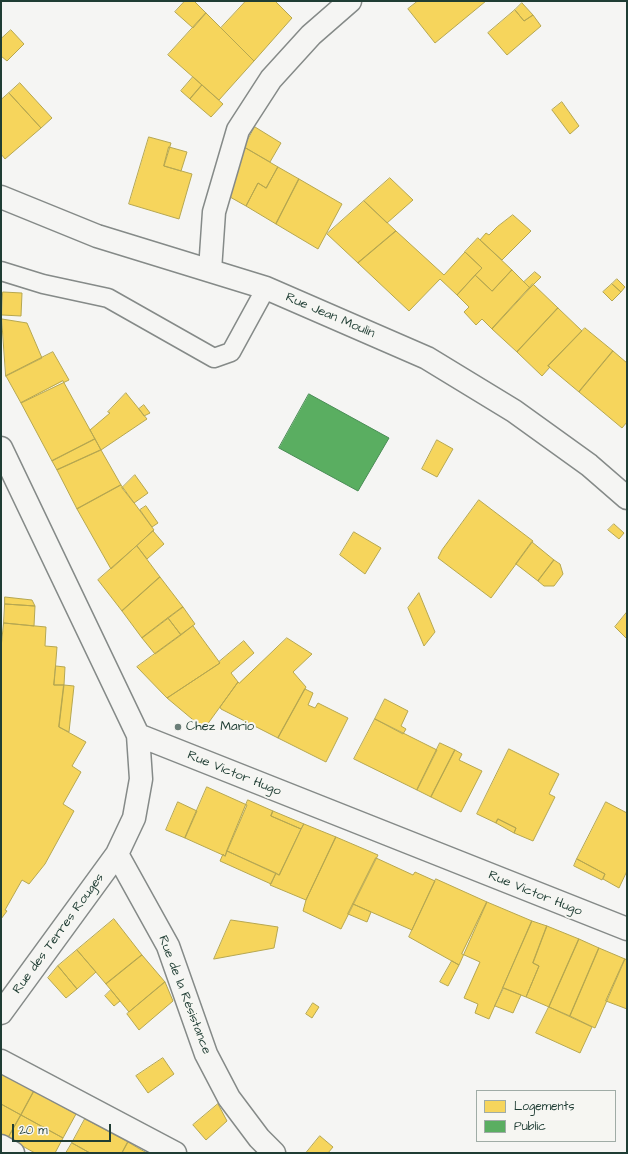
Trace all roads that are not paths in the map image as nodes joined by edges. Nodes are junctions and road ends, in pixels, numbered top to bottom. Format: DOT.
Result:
graph roads {
  1 [pos="350,1"];
  2 [pos="1,197"];
  3 [pos="210,270"];
  4 [pos="1,271"];
  5 [pos="266,288"];
  6 [pos="1,448"];
  7 [pos="627,498"];
  8 [pos="138,735"];
  9 [pos="117,854"];
  10 [pos="627,929"];
  11 [pos="1,1013"];
  12 [pos="1,1062"];
  13 [pos="1,1146"];
  14 [pos="13,1153"];
  15 [pos="175,1153"];
  16 [pos="274,1153"];
  1 -- 3 [label="street"];
  2 -- 3 [label="street, Rue Jean Moulin"];
  3 -- 5 [label="street, Rue Jean Moulin"];
  4 -- 5 [label="lane"];
  5 -- 7 [label="street, Rue Jean Moulin"];
  6 -- 8 [label="street"];
  8 -- 9 [label="street"];
  8 -- 10 [label="street, Rue Victor Hugo"];
  9 -- 11 [label="street, Rue des Terres Rouges"];
  9 -- 16 [label="street, Rue de la Résistance"];
  12 -- 15 [label="street"];
  13 -- 14 [label="street"];
}
